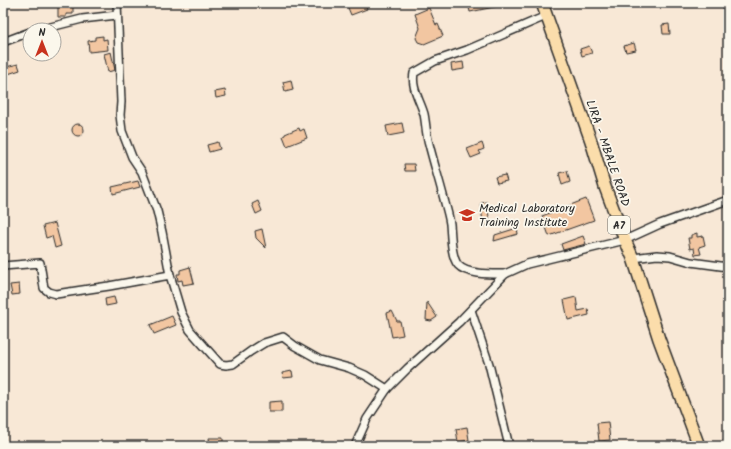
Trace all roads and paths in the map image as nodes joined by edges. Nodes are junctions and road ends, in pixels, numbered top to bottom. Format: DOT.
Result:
graph roads {
  1 [pos="117,3"];
  2 [pos="542,3"];
  3 [pos="117,15"];
  4 [pos="546,16"];
  5 [pos="62,24"];
  6 [pos="22,35"];
  7 [pos="3,42"];
  8 [pos="728,200"];
  9 [pos="625,240"];
  10 [pos="633,258"];
  11 [pos="3,266"];
  12 [pos="728,267"];
  13 [pos="505,274"];
  14 [pos="170,275"];
  15 [pos="471,310"];
  16 [pos="387,389"];
  17 [pos="358,444"];
  18 [pos="509,446"];
  19 [pos="699,446"];
  1 -- 3 [label="street"];
  2 -- 4 [label="main road, LIRA - MBALE ROAD / A7"];
  3 -- 5 [label="street"];
  3 -- 14 [label="street"];
  4 -- 9 [label="main road, LIRA - MBALE ROAD / A7"];
  4 -- 13 [label="street"];
  6 -- 7 [label="street"];
  8 -- 9 [label="street"];
  9 -- 10 [label="main road, LIRA - MBALE ROAD / A7"];
  9 -- 13 [label="street"];
  10 -- 12 [label="street"];
  10 -- 19 [label="main road, LIRA - MBALE ROAD / A7"];
  11 -- 14 [label="street"];
  13 -- 15 [label="street"];
  14 -- 16 [label="street"];
  15 -- 16 [label="street"];
  15 -- 18 [label="street"];
  16 -- 17 [label="street"];
}
